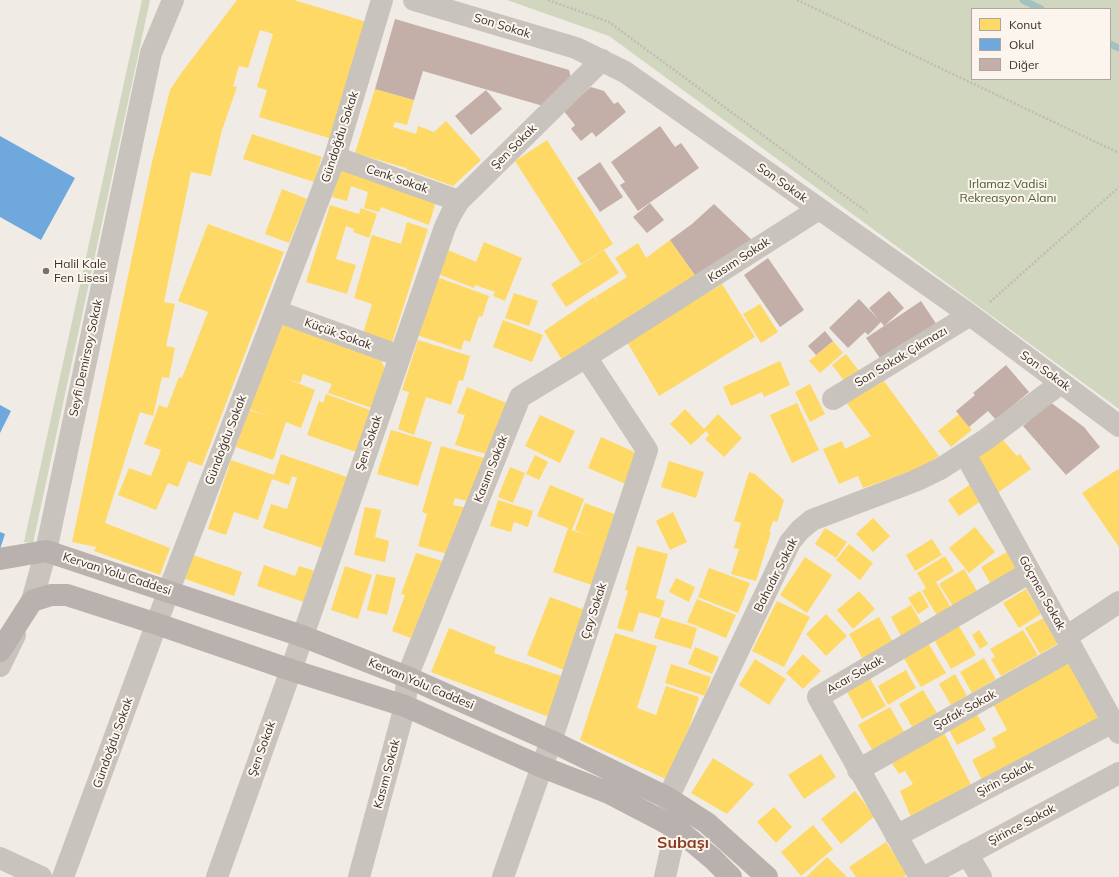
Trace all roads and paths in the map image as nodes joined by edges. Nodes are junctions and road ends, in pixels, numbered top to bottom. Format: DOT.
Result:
graph roads {
  1 [pos="173,0"];
  2 [pos="382,0"];
  3 [pos="414,0"];
  4 [pos="797,0"];
  5 [pos="602,60"];
  6 [pos="1119,153"];
  7 [pos="335,157"];
  8 [pos="1119,187"];
  9 [pos="459,201"];
  10 [pos="819,209"];
  11 [pos="990,302"];
  12 [pos="276,311"];
  13 [pos="970,315"];
  14 [pos="400,356"];
  15 [pos="586,357"];
  16 [pos="1061,383"];
  17 [pos="833,399"];
  18 [pos="1119,426"];
  19 [pos="964,454"];
  20 [pos="46,551"];
  21 [pos="0,559"];
  22 [pos="1030,572"];
  23 [pos="168,590"];
  24 [pos="1119,602"];
  25 [pos="27,610"];
  26 [pos="157,624"];
  27 [pos="302,636"];
  28 [pos="1069,643"];
  29 [pos="0,652"];
  30 [pos="0,666"];
  31 [pos="291,670"];
  32 [pos="407,677"];
  33 [pos="405,706"];
  34 [pos="1117,728"];
  35 [pos="551,741"];
  36 [pos="540,766"];
  37 [pos="858,770"];
  38 [pos="1119,773"];
  39 [pos="668,798"];
  40 [pos="676,828"];
  41 [pos="896,836"];
  42 [pos="967,854"];
  43 [pos="0,858"];
  44 [pos="41,877"];
  45 [pos="63,877"];
  46 [pos="216,877"];
  47 [pos="359,877"];
  48 [pos="503,877"];
  49 [pos="665,877"];
  50 [pos="731,877"];
  51 [pos="767,877"];
  52 [pos="920,877"];
  53 [pos="925,877"];
  54 [pos="981,877"];
  1 -- 20 [label="street, Seyfi Demirsoy Sokak"];
  2 -- 7 [label="street, Gündoğdu Sokak"];
  3 -- 5 [label="street, Son Sokak"];
  4 -- 6 [label="path"];
  5 -- 9 [label="street, Şen Sokak"];
  5 -- 10 [label="street, Son Sokak"];
  7 -- 9 [label="street, Cenk Sokak"];
  7 -- 12 [label="street, Gündoğdu Sokak"];
  8 -- 11 [label="path"];
  9 -- 14 [label="street, Şen Sokak"];
  10 -- 13 [label="street, Son Sokak"];
  10 -- 15 [label="street, Kasım Sokak"];
  12 -- 14 [label="street, Küçük Sokak"];
  12 -- 23 [label="street, Gündoğdu Sokak"];
  13 -- 16 [label="street, Son Sokak"];
  13 -- 17 [label="street, Son Sokak Çıkmazı"];
  14 -- 27 [label="street, Şen Sokak"];
  15 -- 32 [label="street, Kasım Sokak"];
  15 -- 35 [label="street, Çay Sokak"];
  16 -- 18 [label="street, Son Sokak"];
  16 -- 19 [label="street, Bahadır Sokak"];
  19 -- 22 [label="street, Göçmen Sokak"];
  19 -- 39 [label="street, Bahadır Sokak"];
  20 -- 21 [label="main road"];
  20 -- 23 [label="main road, Kervan Yolu Caddesi"];
  20 -- 25 [label="street, Seyfi Demirsoy Sokak"];
  22 -- 28 [label="street, Göçmen Sokak"];
  22 -- 37 [label="street, Acar Sokak"];
  23 -- 26 [label="street, Gündoğdu Sokak"];
  23 -- 27 [label="main road, Kervan Yolu Caddesi"];
  24 -- 28 [label="street, Şafak Sokak"];
  25 -- 26 [label="main road"];
  25 -- 29 [label="main road"];
  25 -- 30 [label="street, Seyfi Demirsoy Sokak"];
  26 -- 31 [label="main road"];
  26 -- 45 [label="street, Gündoğdu Sokak"];
  27 -- 31 [label="street, Şen Sokak"];
  27 -- 32 [label="main road, Kervan Yolu Caddesi"];
  28 -- 34 [label="street, Göçmen Sokak"];
  28 -- 37 [label="street, Şafak Sokak"];
  31 -- 33 [label="main road"];
  31 -- 46 [label="street, Şen Sokak"];
  32 -- 33 [label="street, Kasım Sokak"];
  32 -- 35 [label="main road, Kervan Yolu Caddesi"];
  33 -- 36 [label="main road"];
  33 -- 47 [label="street, Kasım Sokak"];
  34 -- 41 [label="street, Şirin Sokak"];
  35 -- 36 [label="street, Çay Sokak"];
  35 -- 39 [label="main road, Kervan Yolu Caddesi"];
  36 -- 40 [label="main road"];
  36 -- 48 [label="street, Çay Sokak"];
  37 -- 41 [label="street, Acar Sokak"];
  38 -- 42 [label="street, Şirince Sokak"];
  39 -- 40 [label="street"];
  39 -- 51 [label="main road, Kervan Yolu Caddesi"];
  40 -- 49 [label="street"];
  40 -- 50 [label="main road"];
  41 -- 52 [label="street, Acar Sokak"];
  42 -- 53 [label="street, Şirince Sokak"];
  42 -- 54 [label="street"];
  43 -- 44 [label="street"];
}
